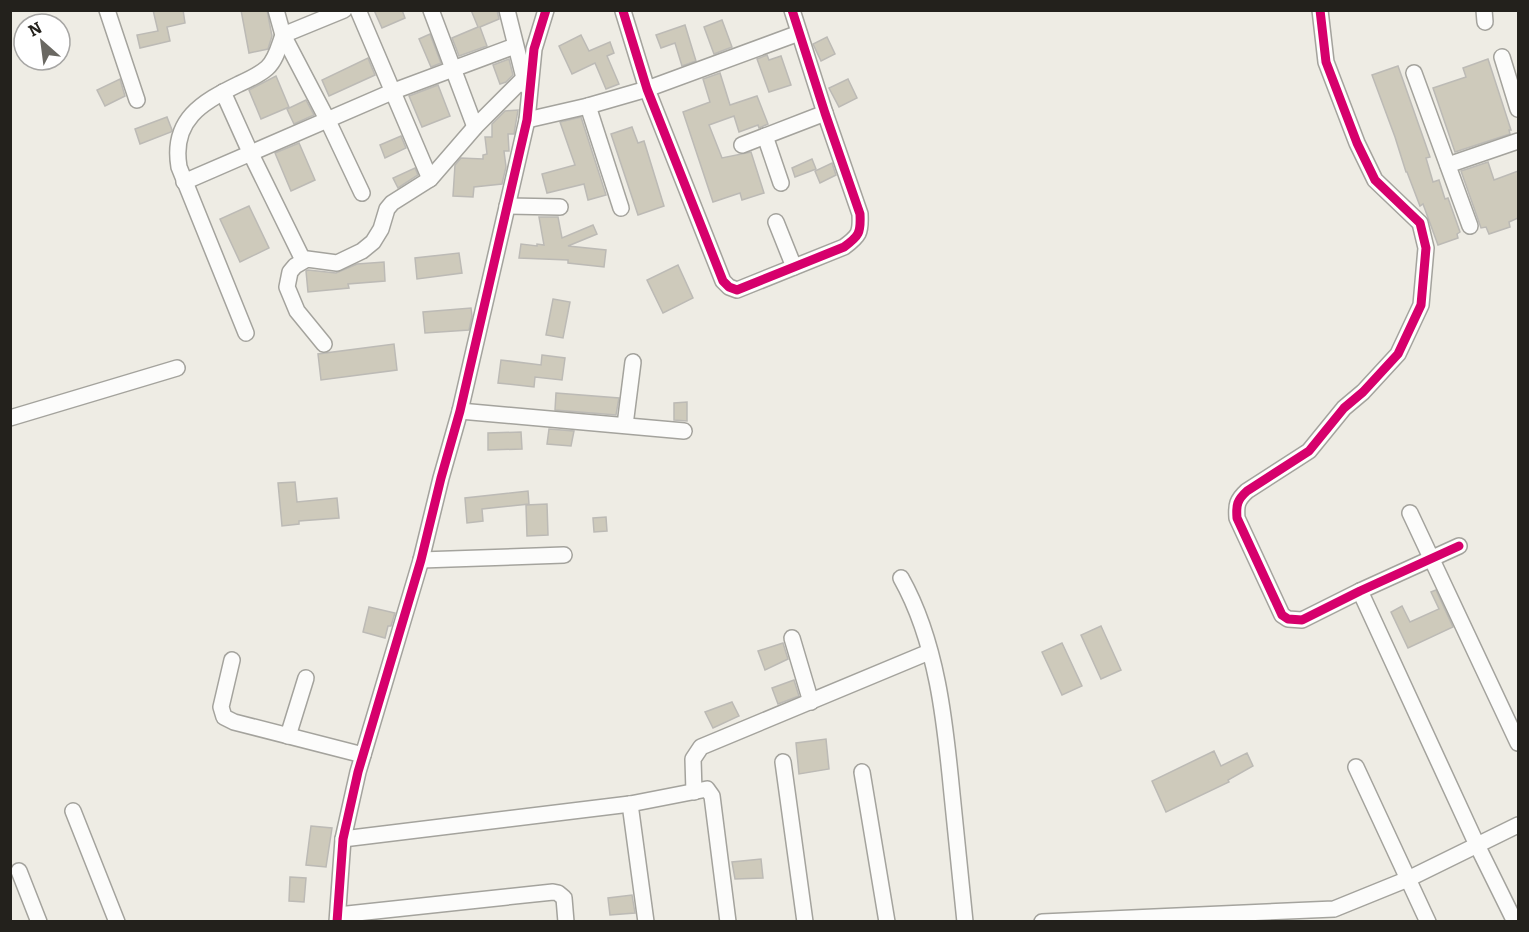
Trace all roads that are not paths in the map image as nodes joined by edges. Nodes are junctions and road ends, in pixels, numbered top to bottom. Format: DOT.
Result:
graph roads {
  1 [pos="107,10"];
  2 [pos="276,10"];
  3 [pos="344,10"];
  4 [pos="358,10"];
  5 [pos="431,10"];
  6 [pos="507,10"];
  7 [pos="792,10"];
  8 [pos="1320,10"];
  9 [pos="543,11"];
  10 [pos="623,11"];
  11 [pos="799,33"];
  12 [pos="283,35"];
  13 [pos="515,46"];
  14 [pos="1502,57"];
  15 [pos="453,69"];
  16 [pos="1414,73"];
  17 [pos="524,78"];
  18 [pos="647,89"];
  19 [pos="394,91"];
  20 [pos="223,92"];
  21 [pos="528,96"];
  22 [pos="137,100"];
  23 [pos="588,106"];
  24 [pos="1518,109"];
  25 [pos="825,113"];
  26 [pos="527,120"];
  27 [pos="328,121"];
  28 [pos="475,127"];
  29 [pos="765,136"];
  30 [pos="1518,141"];
  31 [pos="742,145"];
  32 [pos="250,152"];
  33 [pos="1448,165"];
  34 [pos="430,179"];
  35 [pos="184,182"];
  36 [pos="782,183"];
  37 [pos="362,193"];
  38 [pos="507,206"];
  39 [pos="560,207"];
  40 [pos="621,208"];
  41 [pos="776,222"];
  42 [pos="1470,226"];
  43 [pos="303,260"];
  44 [pos="794,267"];
  45 [pos="246,333"];
  46 [pos="324,344"];
  47 [pos="633,362"];
  48 [pos="177,368"];
  49 [pos="460,411"];
  50 [pos="10,418"];
  51 [pos="625,425"];
  52 [pos="684,431"];
  53 [pos="1410,513"];
  54 [pos="1459,546"];
  55 [pos="564,555"];
  56 [pos="1432,558"];
  57 [pos="422,560"];
  58 [pos="901,578"];
  59 [pos="1360,591"];
  60 [pos="792,638"];
  61 [pos="929,652"];
  62 [pos="232,660"];
  63 [pos="306,678"];
  64 [pos="811,702"];
  65 [pos="288,736"];
  66 [pos="1518,743"];
  67 [pos="363,755"];
  68 [pos="783,762"];
  69 [pos="1356,767"];
  70 [pos="862,772"];
  71 [pos="694,792"];
  72 [pos="630,804"];
  73 [pos="73,811"];
  74 [pos="1518,825"];
  75 [pos="342,839"];
  76 [pos="1477,845"];
  77 [pos="20,871"];
  78 [pos="1408,879"];
  79 [pos="1337,915"];
  80 [pos="337,918"];
  81 [pos="39,921"];
  82 [pos="117,921"];
  83 [pos="566,921"];
  84 [pos="646,921"];
  85 [pos="728,921"];
  86 [pos="805,921"];
  87 [pos="887,921"];
  88 [pos="965,921"];
  89 [pos="1042,921"];
  90 [pos="1428,921"];
  91 [pos="1515,921"];
  1 -- 22 [label="street"];
  2 -- 12 [label="street"];
  3 -- 12 [label="street"];
  4 -- 19 [label="street"];
  5 -- 15 [label="street"];
  6 -- 13 [label="street"];
  7 -- 11 [label="street"];
  8 -- 59 [label="street"];
  9 -- 21 [label="street"];
  10 -- 18 [label="street"];
  11 -- 18 [label="street"];
  11 -- 25 [label="street"];
  12 -- 20 [label="street"];
  12 -- 27 [label="street"];
  13 -- 15 [label="street"];
  13 -- 17 [label="street"];
  14 -- 24 [label="street"];
  15 -- 19 [label="street"];
  15 -- 28 [label="street"];
  16 -- 33 [label="street"];
  17 -- 21 [label="street"];
  17 -- 28 [label="street"];
  18 -- 23 [label="street"];
  18 -- 44 [label="street"];
  19 -- 27 [label="street"];
  19 -- 34 [label="street"];
  20 -- 32 [label="street"];
  20 -- 35 [label="street"];
  21 -- 26 [label="street"];
  23 -- 26 [label="street"];
  23 -- 40 [label="street"];
  25 -- 29 [label="street"];
  25 -- 44 [label="street"];
  26 -- 38 [label="street"];
  27 -- 32 [label="street"];
  27 -- 37 [label="street"];
  28 -- 34 [label="street"];
  29 -- 31 [label="street"];
  29 -- 36 [label="street"];
  30 -- 33 [label="street"];
  32 -- 35 [label="street"];
  32 -- 43 [label="street"];
  33 -- 42 [label="street"];
  34 -- 43 [label="street"];
  35 -- 45 [label="street"];
  38 -- 39 [label="street"];
  38 -- 49 [label="street"];
  41 -- 44 [label="street"];
  43 -- 46 [label="street"];
  47 -- 51 [label="street"];
  48 -- 50 [label="street"];
  49 -- 51 [label="street"];
  49 -- 57 [label="street"];
  51 -- 52 [label="street"];
  53 -- 56 [label="street"];
  54 -- 56 [label="street"];
  55 -- 57 [label="street"];
  56 -- 59 [label="street"];
  56 -- 66 [label="street"];
  57 -- 67 [label="street"];
  58 -- 61 [label="street"];
  59 -- 76 [label="street"];
  60 -- 64 [label="street"];
  61 -- 64 [label="street"];
  61 -- 88 [label="street"];
  62 -- 65 [label="street"];
  63 -- 65 [label="street"];
  64 -- 71 [label="street"];
  65 -- 67 [label="street"];
  67 -- 75 [label="street"];
  68 -- 86 [label="street"];
  69 -- 78 [label="street"];
  70 -- 87 [label="street"];
  71 -- 72 [label="street"];
  71 -- 85 [label="street"];
  72 -- 75 [label="street"];
  72 -- 84 [label="street"];
  73 -- 82 [label="street"];
  74 -- 76 [label="street"];
  75 -- 80 [label="street"];
  76 -- 78 [label="street"];
  76 -- 91 [label="street"];
  77 -- 81 [label="street"];
  78 -- 79 [label="street"];
  78 -- 90 [label="street"];
  79 -- 89 [label="street"];
  80 -- 83 [label="street"];
}
